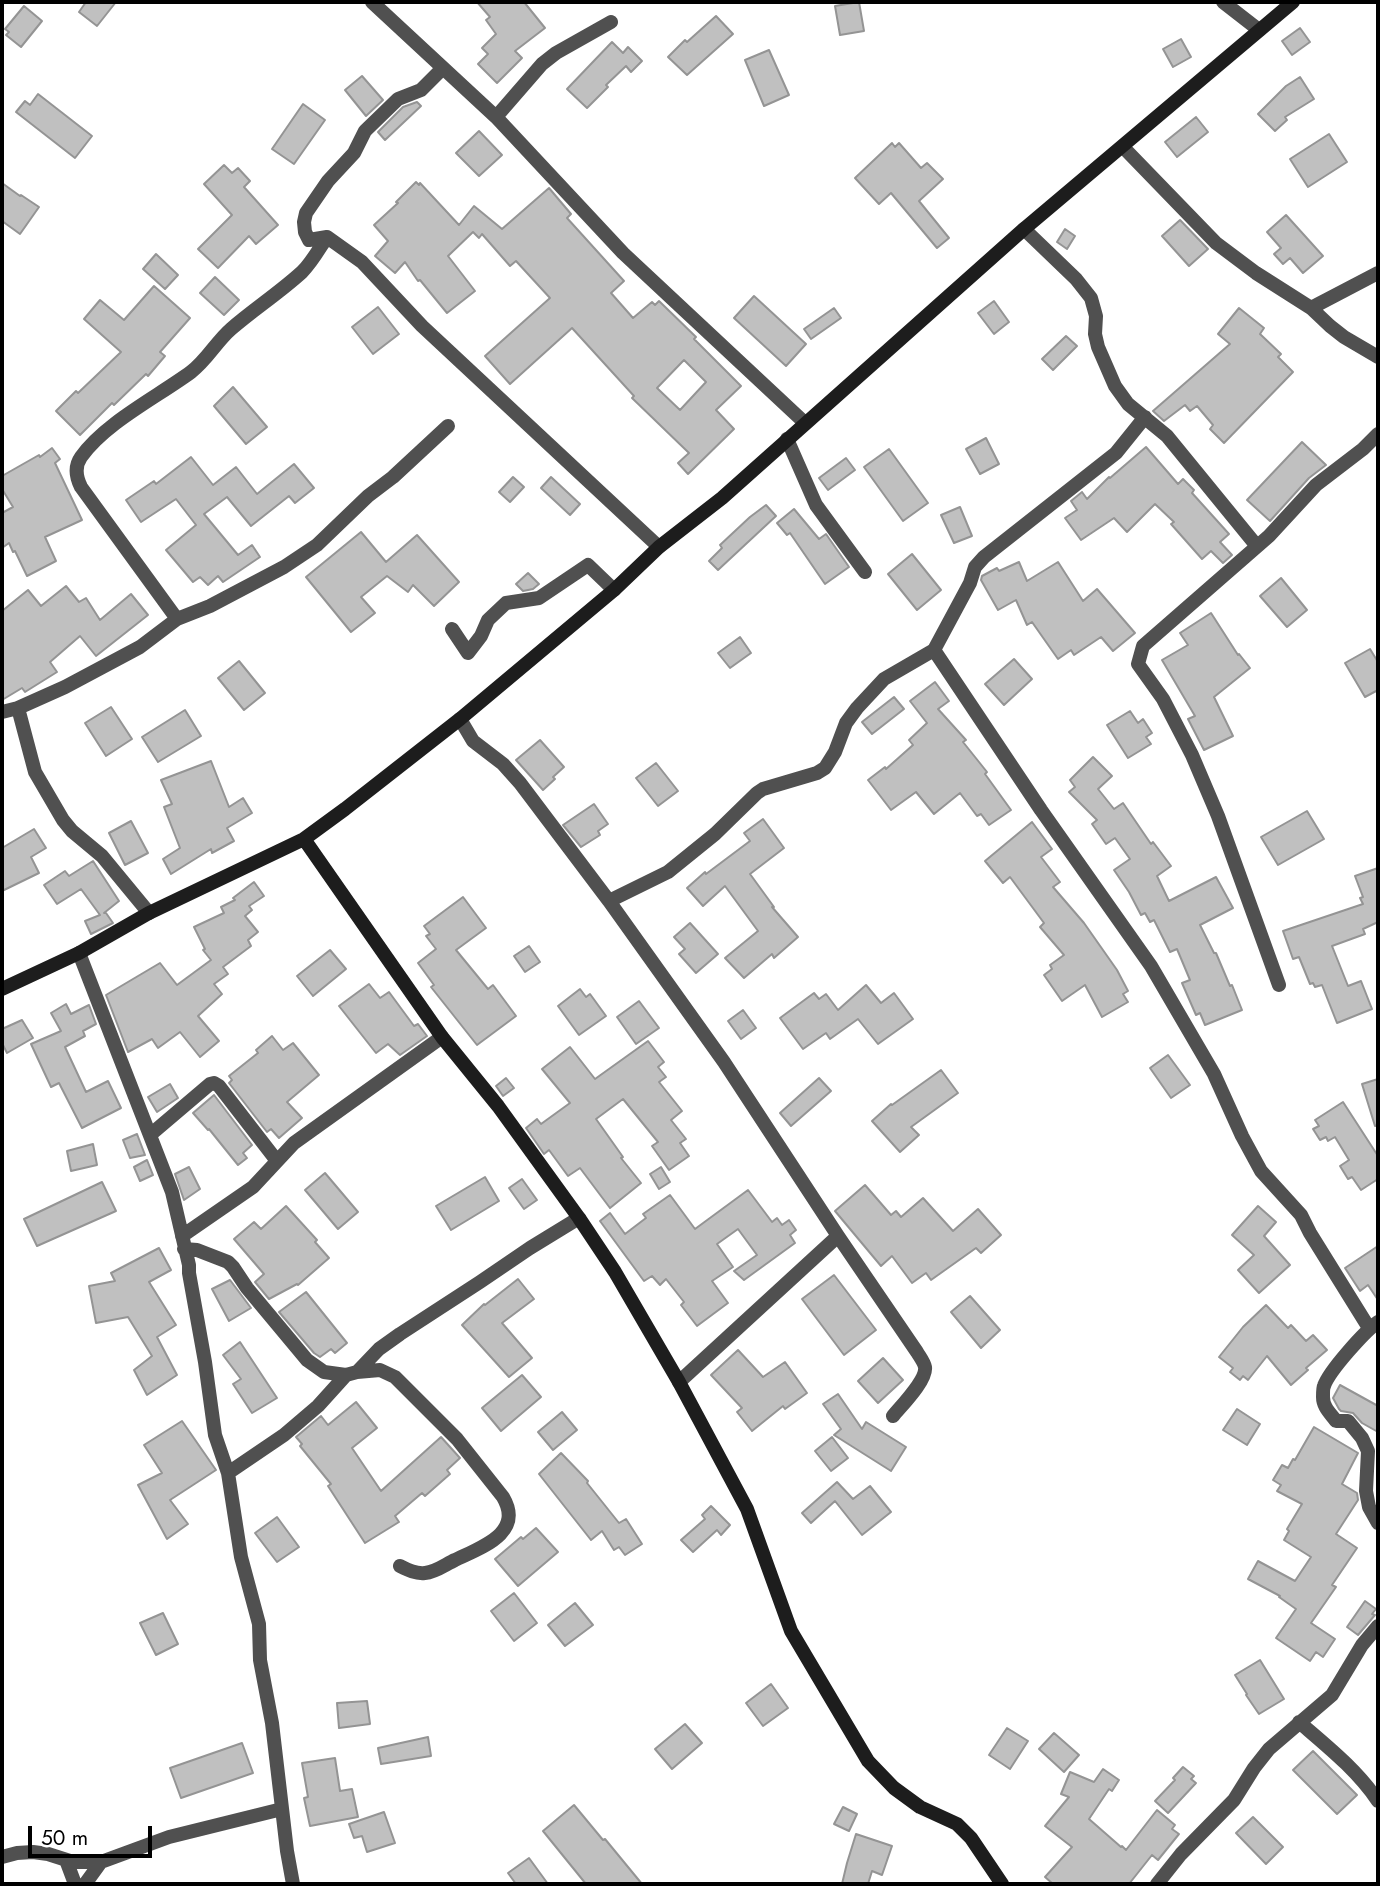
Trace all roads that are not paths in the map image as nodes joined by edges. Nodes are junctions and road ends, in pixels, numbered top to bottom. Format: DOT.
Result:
graph roads {
  1 [pos="372,2"];
  2 [pos="1223,2"];
  3 [pos="1293,2"];
  4 [pos="611,22"];
  5 [pos="1259,30"];
  6 [pos="443,68"];
  7 [pos="496,117"];
  8 [pos="1123,147"];
  9 [pos="1024,229"];
  10 [pos="327,237"];
  11 [pos="1378,274"];
  12 [pos="1311,308"];
  13 [pos="1378,357"];
  14 [pos="1145,417"];
  15 [pos="806,423"];
  16 [pos="448,426"];
  17 [pos="1378,434"];
  18 [pos="787,439"];
  19 [pos="1256,545"];
  20 [pos="659,547"];
  21 [pos="865,572"];
  22 [pos="614,590"];
  23 [pos="177,619"];
  24 [pos="452,629"];
  25 [pos="934,650"];
  26 [pos="18,708"];
  27 [pos="2,712"];
  28 [pos="460,719"];
  29 [pos="304,839"];
  30 [pos="609,901"];
  31 [pos="149,913"];
  32 [pos="79,953"];
  33 [pos="1279,985"];
  34 [pos="2,989"];
  35 [pos="442,1037"];
  36 [pos="150,1135"];
  37 [pos="277,1161"];
  38 [pos="579,1218"];
  39 [pos="838,1236"];
  40 [pos="183,1243"];
  41 [pos="1374,1325"];
  42 [pos="387,1344"];
  43 [pos="351,1373"];
  44 [pos="395,1377"];
  45 [pos="679,1382"];
  46 [pos="893,1416"];
  47 [pos="228,1474"];
  48 [pos="1378,1523"];
  49 [pos="400,1566"];
  50 [pos="1378,1626"];
  51 [pos="1299,1722"];
  52 [pos="1378,1801"];
  53 [pos="282,1809"];
  54 [pos="2,1857"];
  55 [pos="66,1860"];
  56 [pos="101,1862"];
  57 [pos="75,1884"];
  58 [pos="85,1884"];
  59 [pos="293,1884"];
  60 [pos="1002,1884"];
  61 [pos="1157,1884"];
  1 -- 6 [label="street"];
  2 -- 5 [label="street"];
  3 -- 5 [label="main road"];
  4 -- 7 [label="street"];
  5 -- 8 [label="main road"];
  6 -- 7 [label="street"];
  6 -- 10 [label="street"];
  7 -- 15 [label="street"];
  8 -- 9 [label="main road"];
  8 -- 12 [label="street"];
  9 -- 14 [label="street"];
  9 -- 15 [label="main road"];
  10 -- 20 [label="street"];
  10 -- 23 [label="street"];
  11 -- 12 [label="street"];
  12 -- 13 [label="street"];
  14 -- 19 [label="street"];
  14 -- 25 [label="street"];
  15 -- 18 [label="main road"];
  16 -- 23 [label="street"];
  17 -- 19 [label="street"];
  18 -- 20 [label="main road"];
  18 -- 21 [label="street"];
  19 -- 33 [label="street"];
  20 -- 22 [label="main road"];
  22 -- 24 [label="street"];
  22 -- 28 [label="main road"];
  23 -- 26 [label="street"];
  25 -- 30 [label="street"];
  25 -- 41 [label="street"];
  26 -- 27 [label="street"];
  26 -- 31 [label="street"];
  28 -- 29 [label="main road"];
  28 -- 30 [label="street"];
  29 -- 31 [label="main road"];
  29 -- 35 [label="main road"];
  30 -- 39 [label="street"];
  31 -- 32 [label="main road"];
  32 -- 34 [label="main road"];
  32 -- 36 [label="street"];
  35 -- 37 [label="street"];
  35 -- 38 [label="main road"];
  36 -- 37 [label="street"];
  36 -- 40 [label="street"];
  37 -- 40 [label="street"];
  38 -- 42 [label="street"];
  38 -- 45 [label="main road"];
  39 -- 45 [label="street"];
  39 -- 46 [label="street"];
  40 -- 43 [label="street"];
  40 -- 47 [label="street"];
  41 -- 48 [label="street"];
  42 -- 43 [label="street"];
  42 -- 44 [label="street"];
  43 -- 44 [label="street"];
  43 -- 47 [label="street"];
  44 -- 49 [label="street"];
  45 -- 60 [label="main road"];
  47 -- 53 [label="street"];
  50 -- 51 [label="street"];
  51 -- 52 [label="street"];
  51 -- 61 [label="street"];
  53 -- 56 [label="street"];
  53 -- 59 [label="street"];
  54 -- 55 [label="street"];
  55 -- 56 [label="street"];
  55 -- 57 [label="street"];
  56 -- 58 [label="street"];
}
